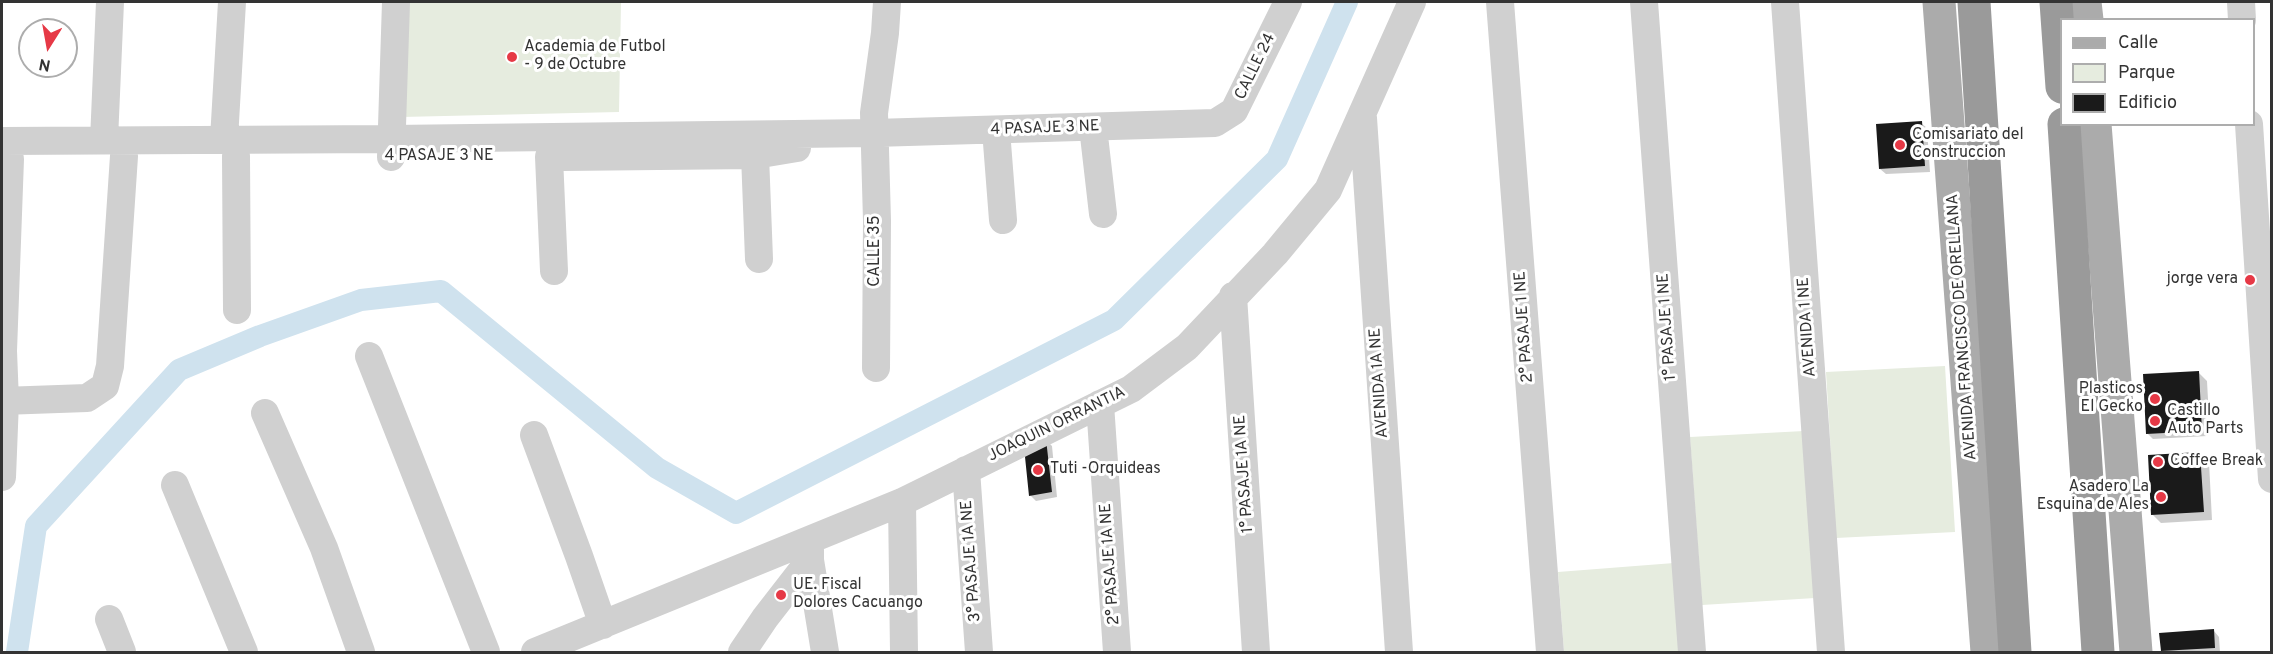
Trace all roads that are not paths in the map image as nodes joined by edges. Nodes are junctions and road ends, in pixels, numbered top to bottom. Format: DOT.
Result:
graph roads {
  1 [pos="110,2"];
  2 [pos="232,2"];
  3 [pos="396,2"];
  4 [pos="887,2"];
  5 [pos="1288,2"];
  6 [pos="1412,2"];
  7 [pos="1500,2"];
  8 [pos="1644,2"];
  9 [pos="1785,2"];
  10 [pos="1939,2"];
  11 [pos="1974,2"];
  12 [pos="2056,2"];
  13 [pos="2085,2"];
  14 [pos="2241,2"];
  15 [pos="2087,18"];
  16 [pos="2242,18"];
  17 [pos="2060,70"];
  18 [pos="1362,113"];
  19 [pos="1215,123"];
  20 [pos="2064,126"];
  21 [pos="2095,126"];
  22 [pos="2249,126"];
  23 [pos="1093,127"];
  24 [pos="996,130"];
  25 [pos="874,133"];
  26 [pos="114,148"];
  27 [pos="230,148"];
  28 [pos="391,148"];
  29 [pos="4,152"];
  30 [pos="755,155"];
  31 [pos="549,157"];
  32 [pos="1103,214"];
  33 [pos="1003,220"];
  34 [pos="759,259"];
  35 [pos="554,271"];
  36 [pos="1233,296"];
  37 [pos="237,310"];
  38 [pos="369,356"];
  39 [pos="876,368"];
  40 [pos="3,401"];
  41 [pos="1100,404"];
  42 [pos="265,413"];
  43 [pos="534,435"];
  44 [pos="966,470"];
  45 [pos="2,477"];
  46 [pos="2271,479"];
  47 [pos="175,484"];
  48 [pos="902,502"];
  49 [pos="810,550"];
  50 [pos="110,619"];
  51 [pos="603,625"];
  52 [pos="122,652"];
  53 [pos="244,652"];
  54 [pos="361,652"];
  55 [pos="486,652"];
  56 [pos="535,652"];
  57 [pos="742,652"];
  58 [pos="825,652"];
  59 [pos="904,652"];
  60 [pos="979,652"];
  61 [pos="1117,652"];
  62 [pos="1256,652"];
  63 [pos="1399,652"];
  64 [pos="1550,652"];
  65 [pos="1692,652"];
  66 [pos="1831,652"];
  67 [pos="1987,652"];
  68 [pos="2015,652"];
  69 [pos="2098,652"];
  70 [pos="2136,652"];
  1 -- 26 [label="street"];
  2 -- 27 [label="street"];
  3 -- 28 [label="street"];
  4 -- 25 [label="street, CALLE 35"];
  5 -- 19 [label="street, CALLE 24"];
  6 -- 18 [label="street, JOAQUIN ORRANTIA"];
  7 -- 64 [label="street, 2° PASAJE 1 NE"];
  8 -- 65 [label="street, 1° PASAJE 1 NE"];
  9 -- 66 [label="street, AVENIDA 1 NE"];
  10 -- 67 [label="main road, AVENIDA FRANCISCO DE ORELLANA"];
  11 -- 68 [label="highway, AVENIDA FRANCISCO DE ORELLANA"];
  12 -- 17 [label="highway"];
  13 -- 15 [label="main road"];
  14 -- 16 [label="street"];
  18 -- 36 [label="street, JOAQUIN ORRANTIA"];
  18 -- 63 [label="street, AVENIDA 1A NE"];
  19 -- 23 [label="street, 4 PASAJE 3 NE"];
  20 -- 69 [label="highway"];
  21 -- 70 [label="main road"];
  22 -- 46 [label="street"];
  23 -- 24 [label="street, 4 PASAJE 3 NE"];
  23 -- 32 [label="street"];
  24 -- 25 [label="street, 4 PASAJE 3 NE"];
  24 -- 33 [label="street"];
  25 -- 28 [label="street, 4 PASAJE 3 NE"];
  25 -- 30 [label="street, 4 PASAJE 3 NE"];
  25 -- 39 [label="street, CALLE 35"];
  26 -- 27 [label="street, 4 PASAJE 3 NE"];
  26 -- 29 [label="street, 4 PASAJE 3 NE"];
  26 -- 40 [label="street"];
  27 -- 28 [label="street, 4 PASAJE 3 NE"];
  27 -- 37 [label="street"];
  28 -- 31 [label="street, 4 PASAJE 3 NE"];
  29 -- 40 [label="street"];
  30 -- 31 [label="street, 4 PASAJE 3 NE"];
  30 -- 34 [label="street"];
  31 -- 35 [label="street"];
  36 -- 41 [label="street, JOAQUIN ORRANTIA"];
  36 -- 62 [label="street, 1° PASAJE 1A NE"];
  38 -- 55 [label="street"];
  40 -- 45 [label="street"];
  41 -- 44 [label="street, JOAQUIN ORRANTIA"];
  41 -- 61 [label="street, 2° PASAJE 1A NE"];
  42 -- 54 [label="street"];
  43 -- 51 [label="street"];
  44 -- 48 [label="street, JOAQUIN ORRANTIA"];
  44 -- 60 [label="street, 3° PASAJE 1A NE"];
  47 -- 53 [label="street"];
  48 -- 49 [label="street, JOAQUIN ORRANTIA"];
  48 -- 59 [label="street"];
  49 -- 51 [label="street, JOAQUIN ORRANTIA"];
  49 -- 57 [label="street"];
  49 -- 58 [label="street"];
  50 -- 52 [label="street"];
  51 -- 56 [label="street, JOAQUIN ORRANTIA"];
}
